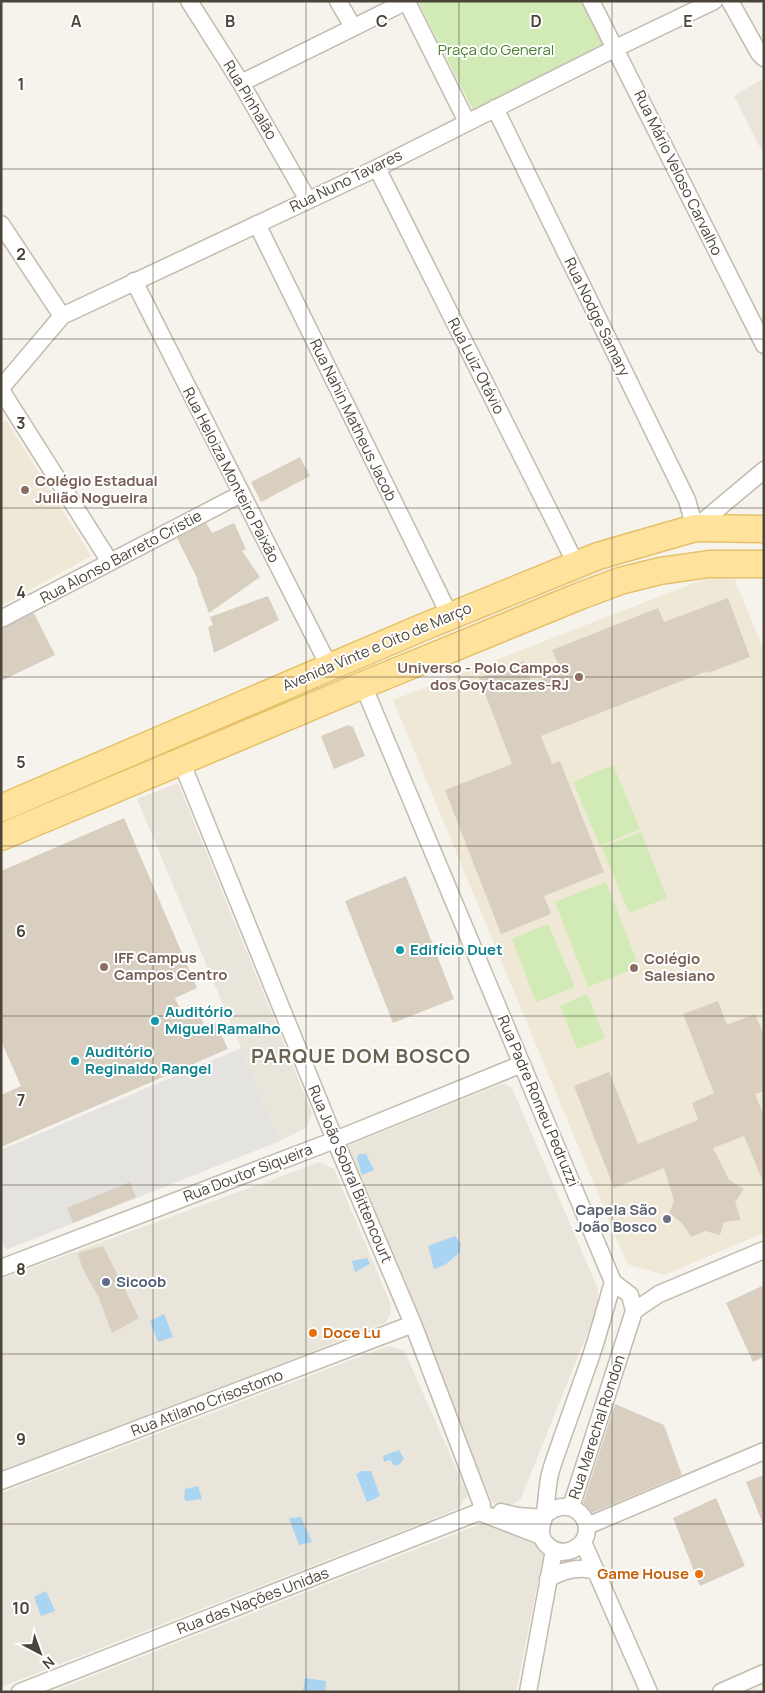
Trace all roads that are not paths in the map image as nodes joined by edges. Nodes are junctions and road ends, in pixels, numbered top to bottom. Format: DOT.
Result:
graph roads {
  1 [pos="189,1"];
  2 [pos="338,1"];
  3 [pos="407,1"];
  4 [pos="591,1"];
  5 [pos="714,1"];
  6 [pos="730,1"];
  7 [pos="353,27"];
  8 [pos="616,48"];
  9 [pos="764,58"];
  10 [pos="241,83"];
  11 [pos="495,108"];
  12 [pos="467,122"];
  13 [pos="377,168"];
  14 [pos="308,200"];
  15 [pos="1,224"];
  16 [pos="257,224"];
  17 [pos="134,281"];
  18 [pos="62,316"];
  19 [pos="764,345"];
  20 [pos="1,389"];
  21 [pos="764,470"];
  22 [pos="241,494"];
  23 [pos="695,528"];
  24 [pos="764,529"];
  25 [pos="110,562"];
  26 [pos="576,564"];
  27 [pos="764,564"];
  28 [pos="480,604"];
  29 [pos="450,616"];
  30 [pos="1,619"];
  31 [pos="330,668"];
  32 [pos="362,685"];
  33 [pos="205,750"];
  34 [pos="181,761"];
  35 [pos="1,808"];
  36 [pos="1,837"];
  37 [pos="522,1064"];
  38 [pos="335,1140"];
  39 [pos="764,1250"];
  40 [pos="1,1268"];
  41 [pos="614,1282"];
  42 [pos="632,1303"];
  43 [pos="413,1324"];
  44 [pos="764,1451"];
  45 [pos="1,1481"];
  46 [pos="571,1507"];
  47 [pos="481,1509"];
  48 [pos="543,1524"];
  49 [pos="585,1534"];
  50 [pos="554,1550"];
  51 [pos="596,1571"];
  52 [pos="548,1579"];
  53 [pos="764,1673"];
  54 [pos="20,1692"];
  55 [pos="528,1692"];
  56 [pos="649,1692"];
  57 [pos="721,1692"];
  1 -- 10 [label="street, Rua Pinhalão"];
  2 -- 7 [label="street"];
  3 -- 7 [label="street"];
  3 -- 12 [label="street"];
  4 -- 8 [label="street, Rua Mário Veloso Carvalho"];
  5 -- 8 [label="street, Rua Nuno Tavares"];
  6 -- 9 [label="street"];
  7 -- 10 [label="street"];
  8 -- 11 [label="street, Rua Nuno Tavares"];
  8 -- 19 [label="street, Rua Mário Veloso Carvalho"];
  10 -- 14 [label="street, Rua Pinhalão"];
  11 -- 12 [label="street, Rua Nuno Tavares"];
  11 -- 23 [label="street, Rua Nodge Samary"];
  12 -- 13 [label="street, Rua Nuno Tavares"];
  13 -- 14 [label="street, Rua Nuno Tavares"];
  13 -- 26 [label="street, Rua Luiz Otávio"];
  14 -- 16 [label="street, Rua Nuno Tavares"];
  15 -- 18 [label="street"];
  16 -- 17 [label="street, Rua Nuno Tavares"];
  16 -- 29 [label="street, Rua Nahin Matheus Jacob"];
  17 -- 18 [label="street, Rua Nuno Tavares"];
  17 -- 22 [label="street, Rua Heloiza Monteiro Paixão"];
  18 -- 20 [label="street, Rua Nuno Tavares"];
  20 -- 25 [label="street"];
  21 -- 23 [label="street"];
  22 -- 25 [label="street, Rua Alonso Barreto Cristie"];
  22 -- 31 [label="street, Rua Heloiza Monteiro Paixão"];
  23 -- 24 [label="main road, Avenida Vinte e Oito de Março"];
  23 -- 26 [label="main road, Avenida Vinte e Oito de Março"];
  25 -- 30 [label="street, Rua Alonso Barreto Cristie"];
  26 -- 28 [label="main road, Avenida Vinte e Oito de Março"];
  27 -- 32 [label="main road, Avenida Vinte e Oito de Março"];
  28 -- 29 [label="main road, Avenida Vinte e Oito de Março"];
  28 -- 32 [label="main road"];
  29 -- 31 [label="main road, Avenida Vinte e Oito de Março"];
  31 -- 33 [label="main road"];
  31 -- 35 [label="main road, Avenida Vinte e Oito de Março"];
  32 -- 33 [label="main road, Avenida Vinte e Oito de Março"];
  32 -- 37 [label="street, Rua Padre Romeu Pedruzzi"];
  33 -- 34 [label="main road, Avenida Vinte e Oito de Março"];
  34 -- 36 [label="main road, Avenida Vinte e Oito de Março"];
  34 -- 38 [label="street, Rua João Sobral Bittencourt"];
  37 -- 38 [label="street, Rua Doutor Siqueira"];
  37 -- 41 [label="street, Rua Padre Romeu Pedruzzi"];
  38 -- 40 [label="street, Rua Doutor Siqueira"];
  38 -- 43 [label="street, Rua João Sobral Bittencourt"];
  39 -- 42 [label="street"];
  41 -- 42 [label="street"];
  41 -- 48 [label="street"];
  42 -- 46 [label="street, Rua Marechal Rondon"];
  43 -- 45 [label="street, Rua Atilano Crisostomo"];
  43 -- 47 [label="street, Rua João Sobral Bittencourt"];
  44 -- 49 [label="street"];
  46 -- 48 [label="street"];
  46 -- 49 [label="street, Rua Marechal Rondon"];
  47 -- 48 [label="street"];
  47 -- 54 [label="street, Rua das Nações Unidas"];
  48 -- 50 [label="street"];
  49 -- 50 [label="street"];
  49 -- 51 [label="street, Rua Marechal Rondon"];
  50 -- 52 [label="street"];
  51 -- 52 [label="street"];
  51 -- 56 [label="street, Rua Marechal Rondon"];
  52 -- 55 [label="street"];
  53 -- 57 [label="street"];
}
